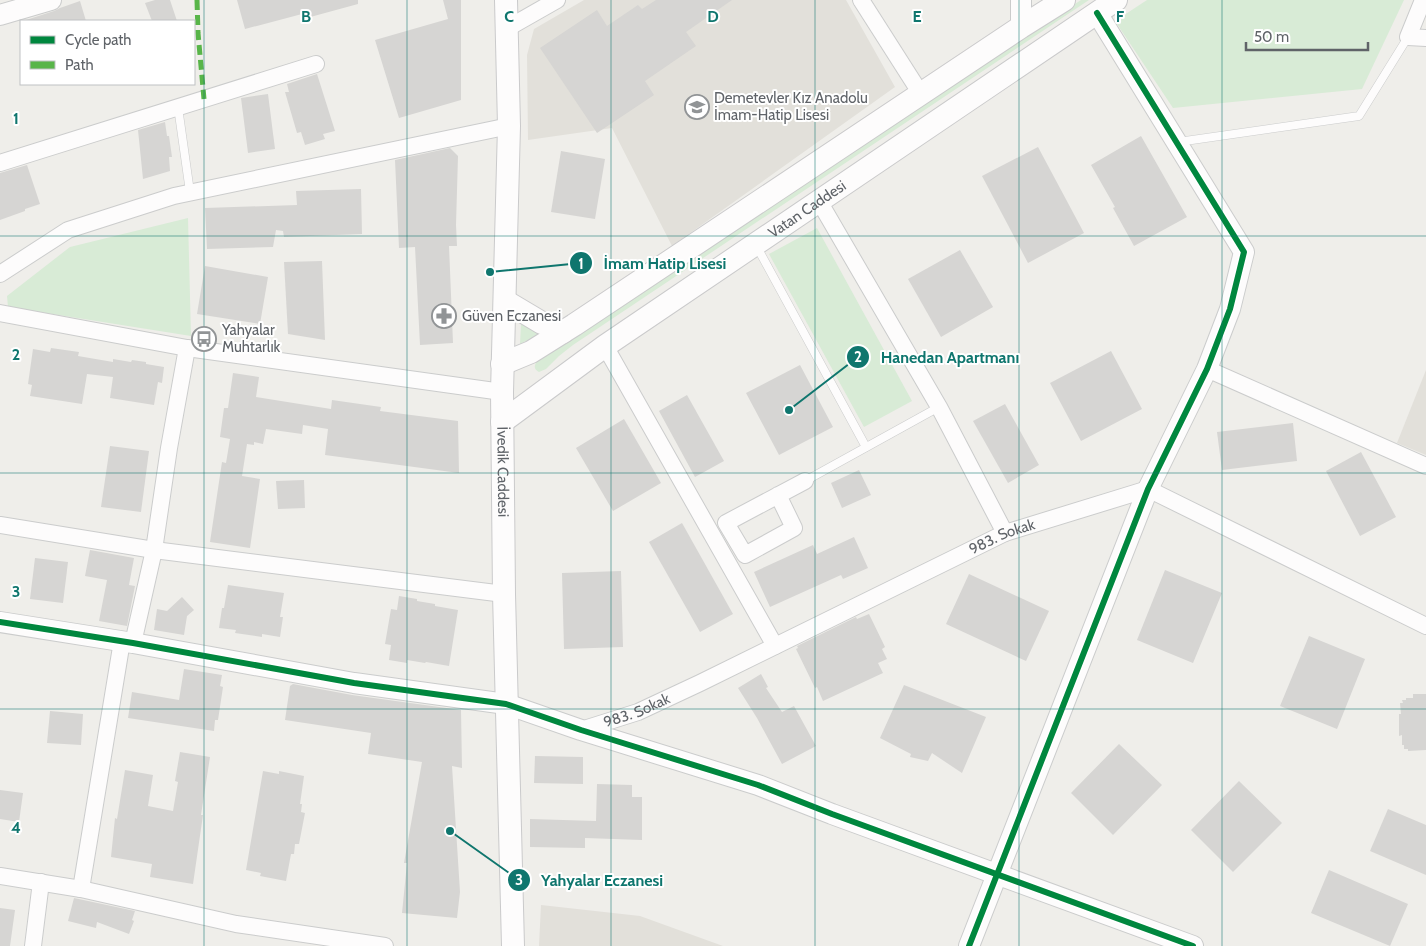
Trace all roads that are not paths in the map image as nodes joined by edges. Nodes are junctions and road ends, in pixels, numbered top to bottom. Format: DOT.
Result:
graph roads {
  1 [pos="50,0"];
  2 [pos="506,0"];
  3 [pos="557,0"];
  4 [pos="861,0"];
  5 [pos="1021,0"];
  6 [pos="1064,0"];
  7 [pos="1116,0"];
  8 [pos="1422,0"];
  9 [pos="1097,13"];
  10 [pos="0,15"];
  11 [pos="1021,27"];
  12 [pos="506,29"];
  13 [pos="1408,37"];
  14 [pos="1426,38"];
  15 [pos="316,64"];
  16 [pos="921,94"];
  17 [pos="178,107"];
  18 [pos="509,126"];
  19 [pos="1176,142"];
  20 [pos="0,163"];
  21 [pos="190,192"];
  22 [pos="819,201"];
  23 [pos="756,244"];
  24 [pos="0,274"];
  25 [pos="505,301"];
  26 [pos="0,313"];
  27 [pos="564,332"];
  28 [pos="605,346"];
  29 [pos="187,348"];
  30 [pos="502,364"];
  31 [pos="1206,369"];
  32 [pos="502,392"];
  33 [pos="939,407"];
  34 [pos="502,422"];
  35 [pos="866,447"];
  36 [pos="1426,466"];
  37 [pos="805,481"];
  38 [pos="1148,489"];
  39 [pos="778,495"];
  40 [pos="0,525"];
  41 [pos="1005,533"];
  42 [pos="154,550"];
  43 [pos="504,594"];
  44 [pos="0,622"];
  45 [pos="1426,626"];
  46 [pos="128,642"];
  47 [pos="775,646"];
  48 [pos="506,704"];
  49 [pos="581,730"];
  50 [pos="996,874"];
  51 [pos="0,876"];
  52 [pos="41,882"];
  53 [pos="81,888"];
  54 [pos="32,946"];
  55 [pos="385,946"];
  56 [pos="513,946"];
  57 [pos="969,946"];
  58 [pos="1194,946"];
  1 -- 10 [label="street"];
  2 -- 12 [label="main road, İvedik Caddesi"];
  3 -- 12 [label="street"];
  4 -- 16 [label="street"];
  5 -- 11 [label="street"];
  6 -- 11 [label="main road"];
  7 -- 9 [label="main road, Vatan Caddesi"];
  8 -- 13 [label="street"];
  9 -- 19 [label="street"];
  9 -- 22 [label="main road, Vatan Caddesi"];
  11 -- 16 [label="main road"];
  12 -- 18 [label="main road, İvedik Caddesi"];
  13 -- 14 [label="street"];
  13 -- 19 [label="lane"];
  15 -- 17 [label="street"];
  16 -- 27 [label="main road"];
  17 -- 20 [label="street"];
  17 -- 21 [label="lane"];
  18 -- 21 [label="street"];
  18 -- 25 [label="main road, İvedik Caddesi"];
  19 -- 31 [label="street"];
  21 -- 24 [label="street"];
  22 -- 23 [label="main road, Vatan Caddesi"];
  22 -- 33 [label="street"];
  23 -- 28 [label="main road, Vatan Caddesi"];
  23 -- 35 [label="lane"];
  25 -- 27 [label="main road"];
  25 -- 30 [label="main road, İvedik Caddesi"];
  26 -- 29 [label="street"];
  27 -- 30 [label="main road"];
  28 -- 34 [label="main road, Vatan Caddesi"];
  28 -- 47 [label="street"];
  29 -- 32 [label="street"];
  29 -- 42 [label="street"];
  30 -- 32 [label="main road, İvedik Caddesi"];
  31 -- 36 [label="street"];
  31 -- 38 [label="street"];
  32 -- 34 [label="main road, İvedik Caddesi"];
  33 -- 35 [label="lane"];
  33 -- 41 [label="street"];
  34 -- 43 [label="main road, İvedik Caddesi"];
  35 -- 37 [label="lane"];
  37 -- 39 [label="street"];
  38 -- 41 [label="street, 983. Sokak"];
  38 -- 45 [label="street"];
  38 -- 50 [label="street"];
  40 -- 42 [label="street"];
  41 -- 47 [label="street, 983. Sokak"];
  42 -- 43 [label="street"];
  42 -- 46 [label="street"];
  43 -- 48 [label="main road, İvedik Caddesi"];
  44 -- 46 [label="street"];
  46 -- 48 [label="street"];
  46 -- 53 [label="street"];
  47 -- 49 [label="street, 983. Sokak"];
  48 -- 49 [label="street"];
  48 -- 56 [label="main road, İvedik Caddesi"];
  49 -- 50 [label="street"];
  50 -- 57 [label="street"];
  50 -- 58 [label="street"];
  51 -- 52 [label="street"];
  52 -- 53 [label="street"];
  52 -- 54 [label="street"];
  53 -- 55 [label="street"];
}
